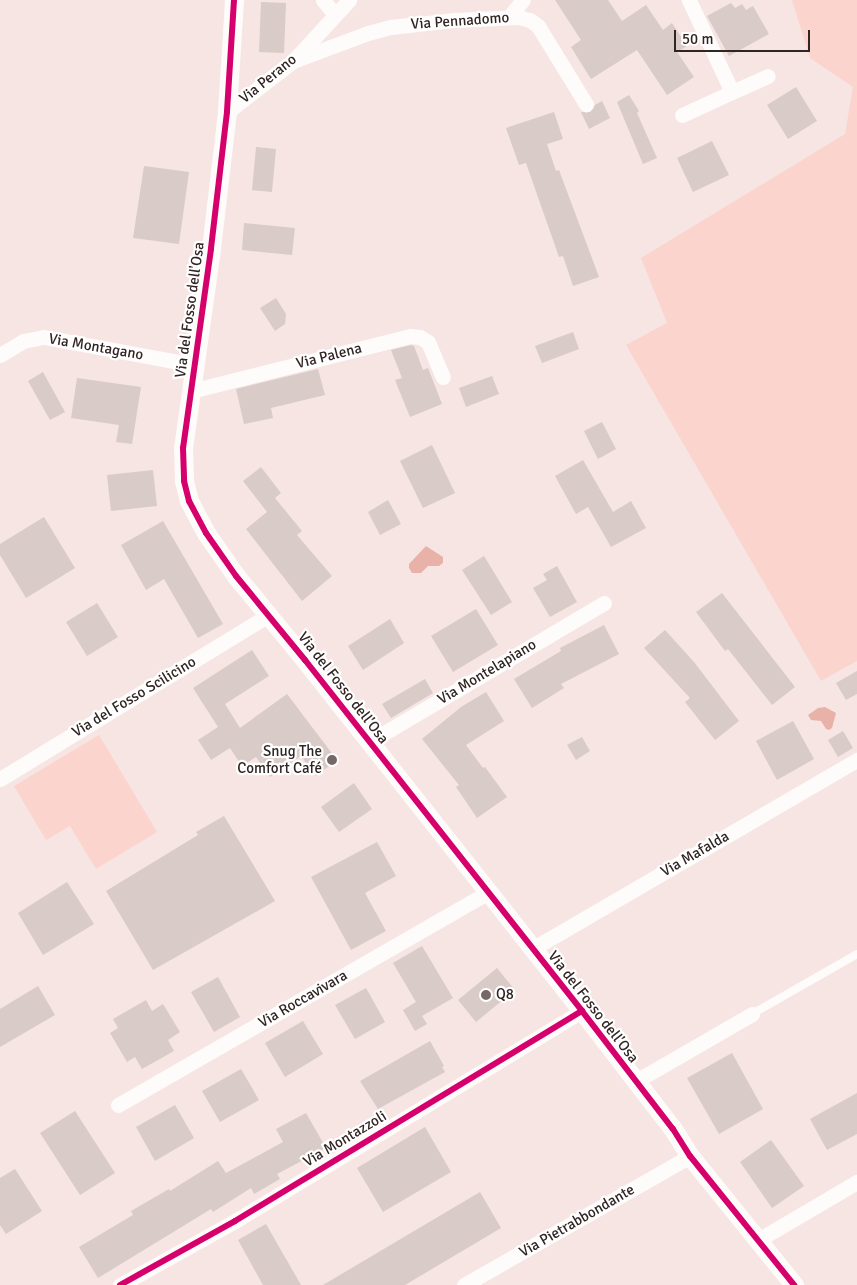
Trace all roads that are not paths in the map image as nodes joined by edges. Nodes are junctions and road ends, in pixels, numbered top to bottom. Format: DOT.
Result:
graph roads {
  1 [pos="234,0"];
  2 [pos="322,0"];
  3 [pos="348,0"];
  4 [pos="523,0"];
  5 [pos="688,0"];
  6 [pos="335,15"];
  7 [pos="509,17"];
  8 [pos="293,61"];
  9 [pos="768,76"];
  10 [pos="732,92"];
  11 [pos="586,104"];
  12 [pos="227,112"];
  13 [pos="682,115"];
  14 [pos="0,356"];
  15 [pos="195,365"];
  16 [pos="443,377"];
  17 [pos="191,391"];
  18 [pos="604,602"];
  19 [pos="269,615"];
  20 [pos="369,742"];
  21 [pos="857,760"];
  22 [pos="0,779"];
  23 [pos="488,892"];
  24 [pos="532,949"];
  25 [pos="857,954"];
  26 [pos="582,1011"];
  27 [pos="752,1014"];
  28 [pos="636,1081"];
  29 [pos="118,1105"];
  30 [pos="690,1156"];
  31 [pos="857,1182"];
  32 [pos="758,1240"];
  33 [pos="791,1284"];
  34 [pos="120,1285"];
  35 [pos="464,1285"];
  1 -- 12 [label="street, Via del Fosso dell'Osa"];
  2 -- 6 [label="street"];
  3 -- 6 [label="street, Via Perano"];
  4 -- 7 [label="street"];
  5 -- 10 [label="street"];
  6 -- 8 [label="street, Via Perano"];
  7 -- 8 [label="street, Via Pennadomo"];
  7 -- 11 [label="street, Via Pennadomo"];
  8 -- 12 [label="street, Via Perano"];
  9 -- 10 [label="street"];
  10 -- 13 [label="street"];
  12 -- 15 [label="street, Via del Fosso dell'Osa"];
  14 -- 15 [label="street, Via Montagano"];
  15 -- 17 [label="street, Via del Fosso dell'Osa"];
  16 -- 17 [label="street, Via Palena"];
  17 -- 19 [label="street, Via del Fosso dell'Osa"];
  18 -- 20 [label="street, Via Montelapiano"];
  19 -- 20 [label="street, Via del Fosso dell'Osa"];
  19 -- 22 [label="street, Via del Fosso Scilicino"];
  20 -- 23 [label="street, Via del Fosso dell'Osa"];
  21 -- 24 [label="street, Via Mafalda"];
  23 -- 24 [label="street, Via del Fosso dell'Osa"];
  23 -- 29 [label="street, Via Roccavivara"];
  24 -- 26 [label="street, Via del Fosso dell'Osa"];
  25 -- 27 [label="lane"];
  26 -- 28 [label="street, Via del Fosso dell'Osa"];
  26 -- 34 [label="street, Via Montazzoli"];
  27 -- 28 [label="street"];
  28 -- 30 [label="street, Via del Fosso dell'Osa"];
  30 -- 32 [label="street, Via del Fosso dell'Osa"];
  30 -- 35 [label="street, Via Pietrabbondante"];
  31 -- 32 [label="street"];
  32 -- 33 [label="street, Via del Fosso dell'Osa"];
}
